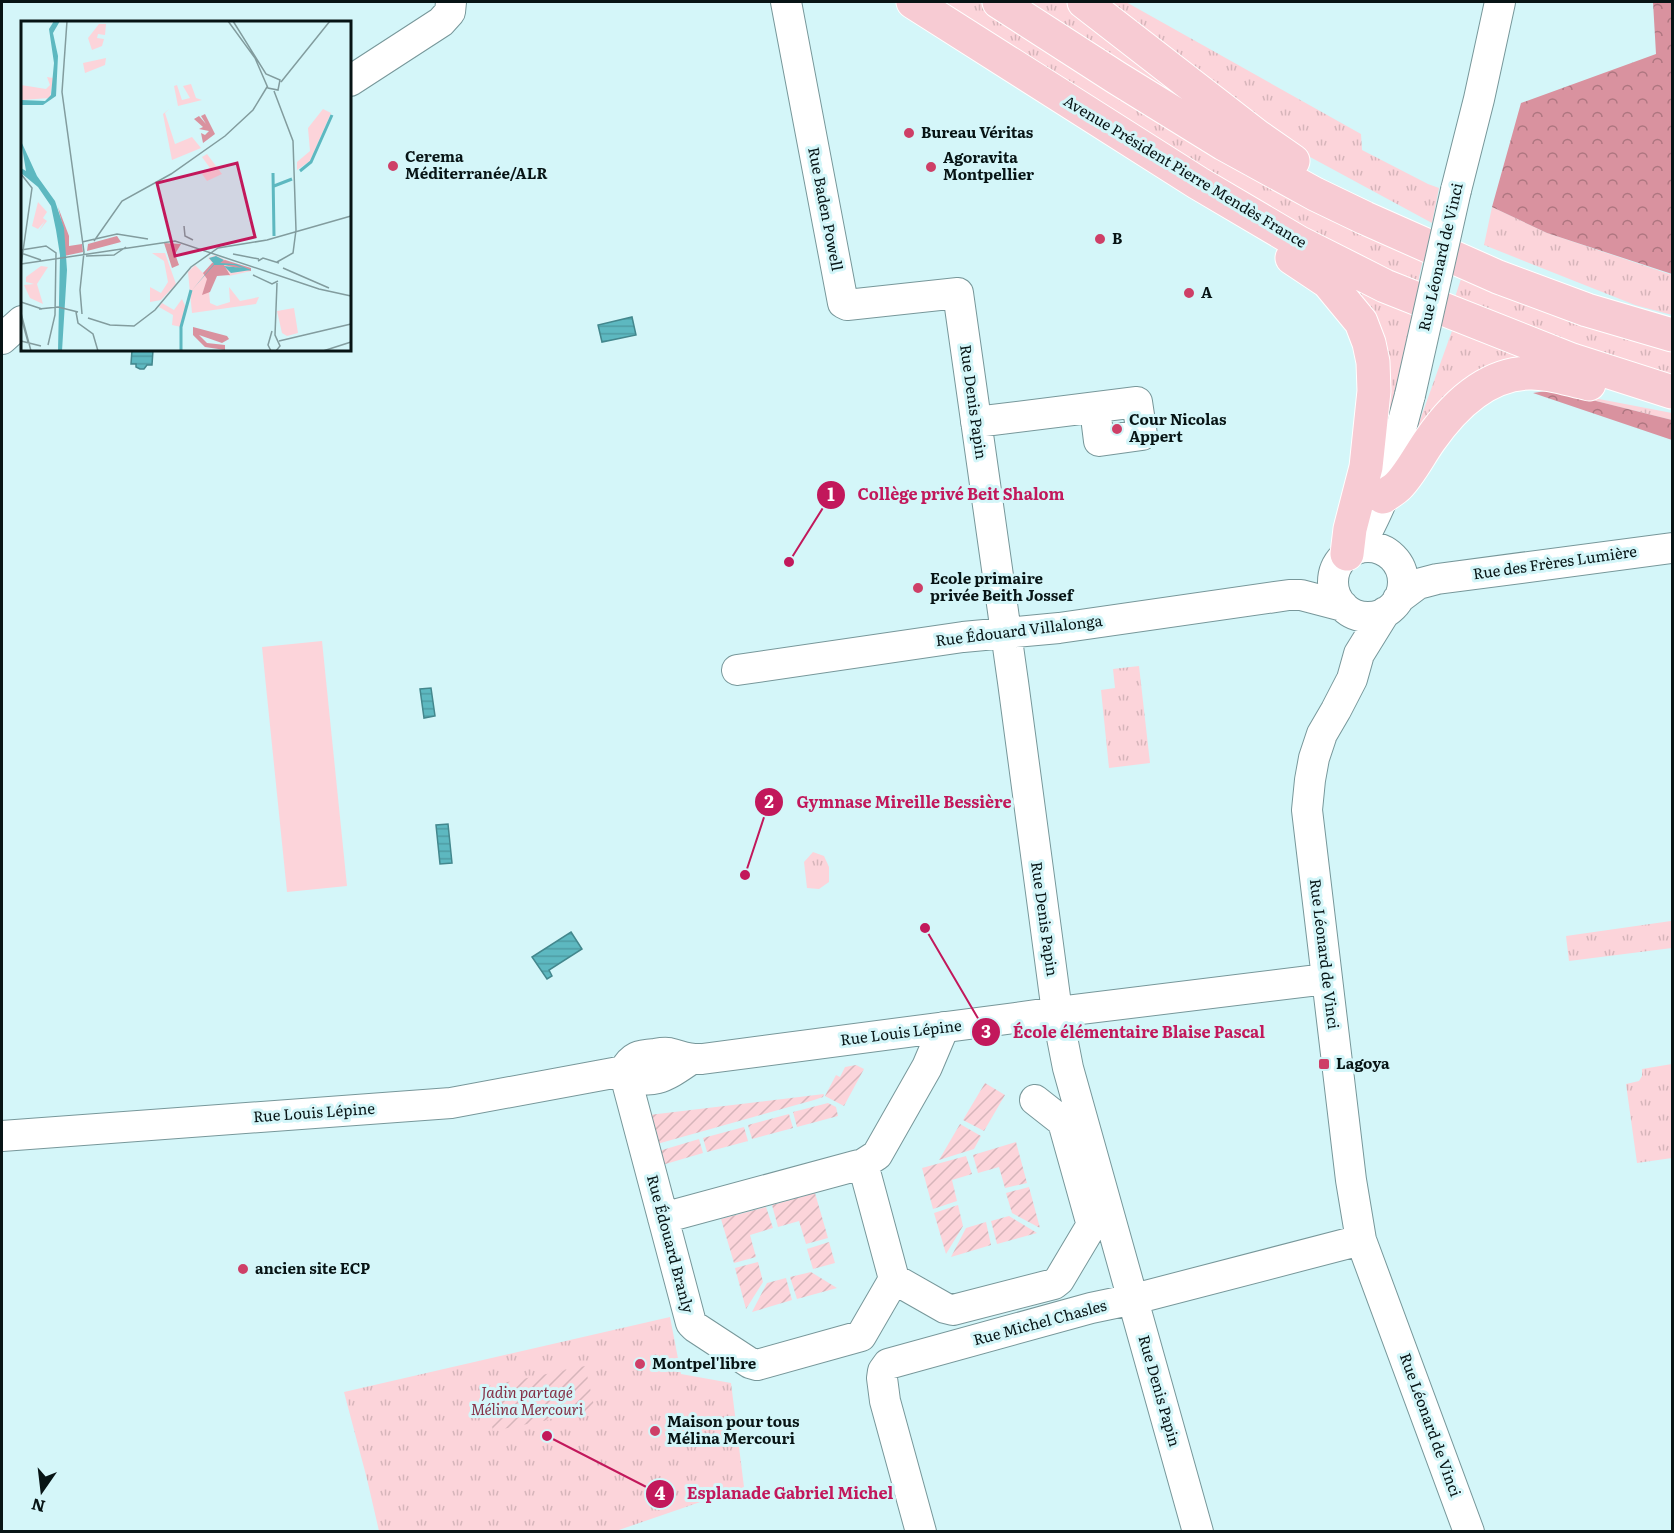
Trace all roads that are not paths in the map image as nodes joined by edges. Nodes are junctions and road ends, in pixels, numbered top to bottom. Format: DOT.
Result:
graph roads {
  1 [pos="452,2"];
  2 [pos="786,2"];
  3 [pos="913,2"];
  4 [pos="999,2"];
  5 [pos="1084,2"];
  6 [pos="1500,2"];
  7 [pos="351,80"];
  8 [pos="1198,183"];
  9 [pos="1365,218"];
  10 [pos="958,293"];
  11 [pos="21,322"];
  12 [pos="1672,336"];
  13 [pos="2,339"];
  14 [pos="1672,392"];
  15 [pos="1672,402"];
  16 [pos="1095,409"];
  17 [pos="976,422"];
  18 [pos="1380,504"];
  19 [pos="1672,548"];
  20 [pos="1374,571"];
  21 [pos="1301,595"];
  22 [pos="1348,610"];
  23 [pos="1006,634"];
  24 [pos="1359,654"];
  25 [pos="737,670"];
  26 [pos="1326,979"];
  27 [pos="1057,1012"];
  28 [pos="944,1028"];
  29 [pos="624,1071"];
  30 [pos="1035,1100"];
  31 [pos="2,1136"];
  32 [pos="863,1164"];
  33 [pos="663,1218"];
  34 [pos="1361,1240"];
  35 [pos="894,1279"];
  36 [pos="1134,1299"];
  37 [pos="921,1532"];
  38 [pos="1198,1532"];
  39 [pos="1470,1532"];
  1 -- 7 [label="street"];
  2 -- 10 [label="street, Rue Baden Powell"];
  3 -- 8 [label="main road, Avenue Président Pierre Mendès France"];
  4 -- 9 [label="main road"];
  5 -- 9 [label="main road"];
  6 -- 18 [label="street, Rue Léonard de Vinci, bridge"];
  8 -- 14 [label="main road, Avenue Président Pierre Mendès France"];
  8 -- 20 [label="main road"];
  9 -- 12 [label="main road"];
  10 -- 17 [label="street, Rue Denis Papin"];
  11 -- 13 [label="street"];
  15 -- 18 [label="main road"];
  16 -- 17 [label="street"];
  17 -- 23 [label="street, Rue Denis Papin"];
  18 -- 20 [label="street, Rue Léonard de Vinci"];
  19 -- 20 [label="street, Rue des Frères Lumière"];
  20 -- 21 [label="street"];
  20 -- 22 [label="street, Rue des Frères Lumière"];
  20 -- 22 [label="street, Rue Léonard de Vinci"];
  20 -- 24 [label="street, Rue Léonard de Vinci"];
  21 -- 22 [label="street, Rue Édouard Villalonga"];
  21 -- 23 [label="street, Rue Édouard Villalonga"];
  22 -- 24 [label="street, Rue Léonard de Vinci"];
  23 -- 25 [label="street, Rue Édouard Villalonga"];
  23 -- 27 [label="street, Rue Denis Papin"];
  24 -- 26 [label="street, Rue Léonard de Vinci"];
  26 -- 27 [label="street, Rue Louis Lépine"];
  26 -- 34 [label="street, Rue Léonard de Vinci"];
  27 -- 28 [label="street, Rue Louis Lépine"];
  27 -- 36 [label="street, Rue Denis Papin"];
  28 -- 29 [label="street, Rue Louis Lépine"];
  28 -- 32 [label="street"];
  29 -- 31 [label="street, Rue Louis Lépine"];
  29 -- 33 [label="street, Rue Édouard Branly"];
  30 -- 35 [label="street"];
  32 -- 33 [label="street"];
  32 -- 35 [label="street"];
  33 -- 35 [label="street, Rue Édouard Branly"];
  34 -- 36 [label="street, Rue Michel Chasles"];
  34 -- 39 [label="street, Rue Léonard de Vinci"];
  36 -- 37 [label="street, Rue Michel Chasles"];
  36 -- 38 [label="street, Rue Denis Papin"];
}
